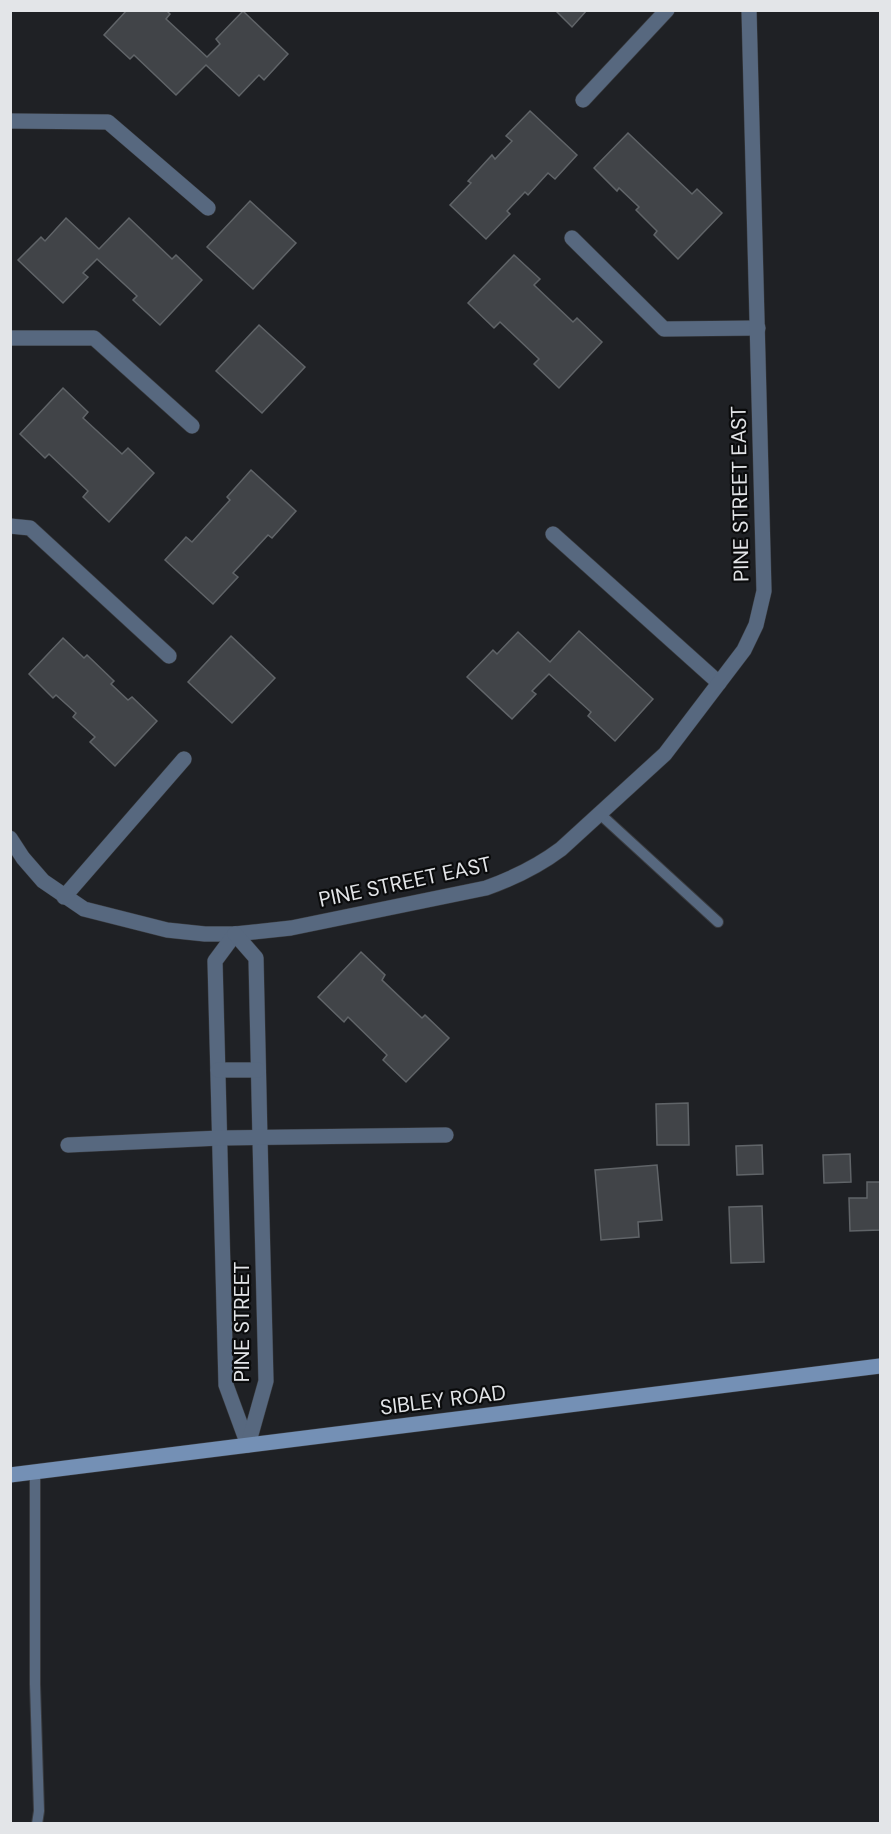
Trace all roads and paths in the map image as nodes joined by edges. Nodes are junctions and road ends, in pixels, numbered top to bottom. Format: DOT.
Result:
graph roads {
  1 [pos="667,10"];
  2 [pos="748,10"];
  3 [pos="583,100"];
  4 [pos="10,120"];
  5 [pos="208,208"];
  6 [pos="572,238"];
  7 [pos="758,328"];
  8 [pos="10,338"];
  9 [pos="192,426"];
  10 [pos="10,526"];
  11 [pos="553,534"];
  12 [pos="169,656"];
  13 [pos="719,683"];
  14 [pos="184,759"];
  15 [pos="600,814"];
  16 [pos="10,838"];
  17 [pos="64,897"];
  18 [pos="718,922"];
  19 [pos="235,934"];
  20 [pos="218,1070"];
  21 [pos="258,1070"];
  22 [pos="446,1135"];
  23 [pos="220,1138"];
  24 [pos="260,1139"];
  25 [pos="68,1144"];
  26 [pos="880,1366"];
  27 [pos="248,1445"];
  28 [pos="35,1472"];
  29 [pos="10,1475"];
  30 [pos="37,1824"];
  1 -- 3 [label="street"];
  2 -- 7 [label="street, PINE STREET EAST"];
  4 -- 5 [label="street"];
  6 -- 7 [label="street"];
  7 -- 13 [label="street, PINE STREET EAST"];
  8 -- 9 [label="street"];
  10 -- 12 [label="street"];
  11 -- 13 [label="street"];
  13 -- 15 [label="street, PINE STREET EAST"];
  14 -- 17 [label="street"];
  15 -- 18 [label="lane"];
  15 -- 19 [label="street, PINE STREET EAST"];
  16 -- 17 [label="street, PINE STREET EAST"];
  17 -- 19 [label="street, PINE STREET EAST"];
  19 -- 20 [label="street, PINE STREET"];
  19 -- 21 [label="street, PINE STREET"];
  20 -- 21 [label="street"];
  20 -- 23 [label="street, PINE STREET"];
  21 -- 24 [label="street, PINE STREET"];
  22 -- 24 [label="street"];
  23 -- 24 [label="street"];
  23 -- 25 [label="street"];
  23 -- 27 [label="street, PINE STREET"];
  24 -- 27 [label="street, PINE STREET"];
  26 -- 27 [label="main road, SIBLEY ROAD"];
  27 -- 28 [label="main road, SIBLEY ROAD"];
  28 -- 29 [label="main road, SIBLEY ROAD"];
  28 -- 30 [label="lane"];
}
